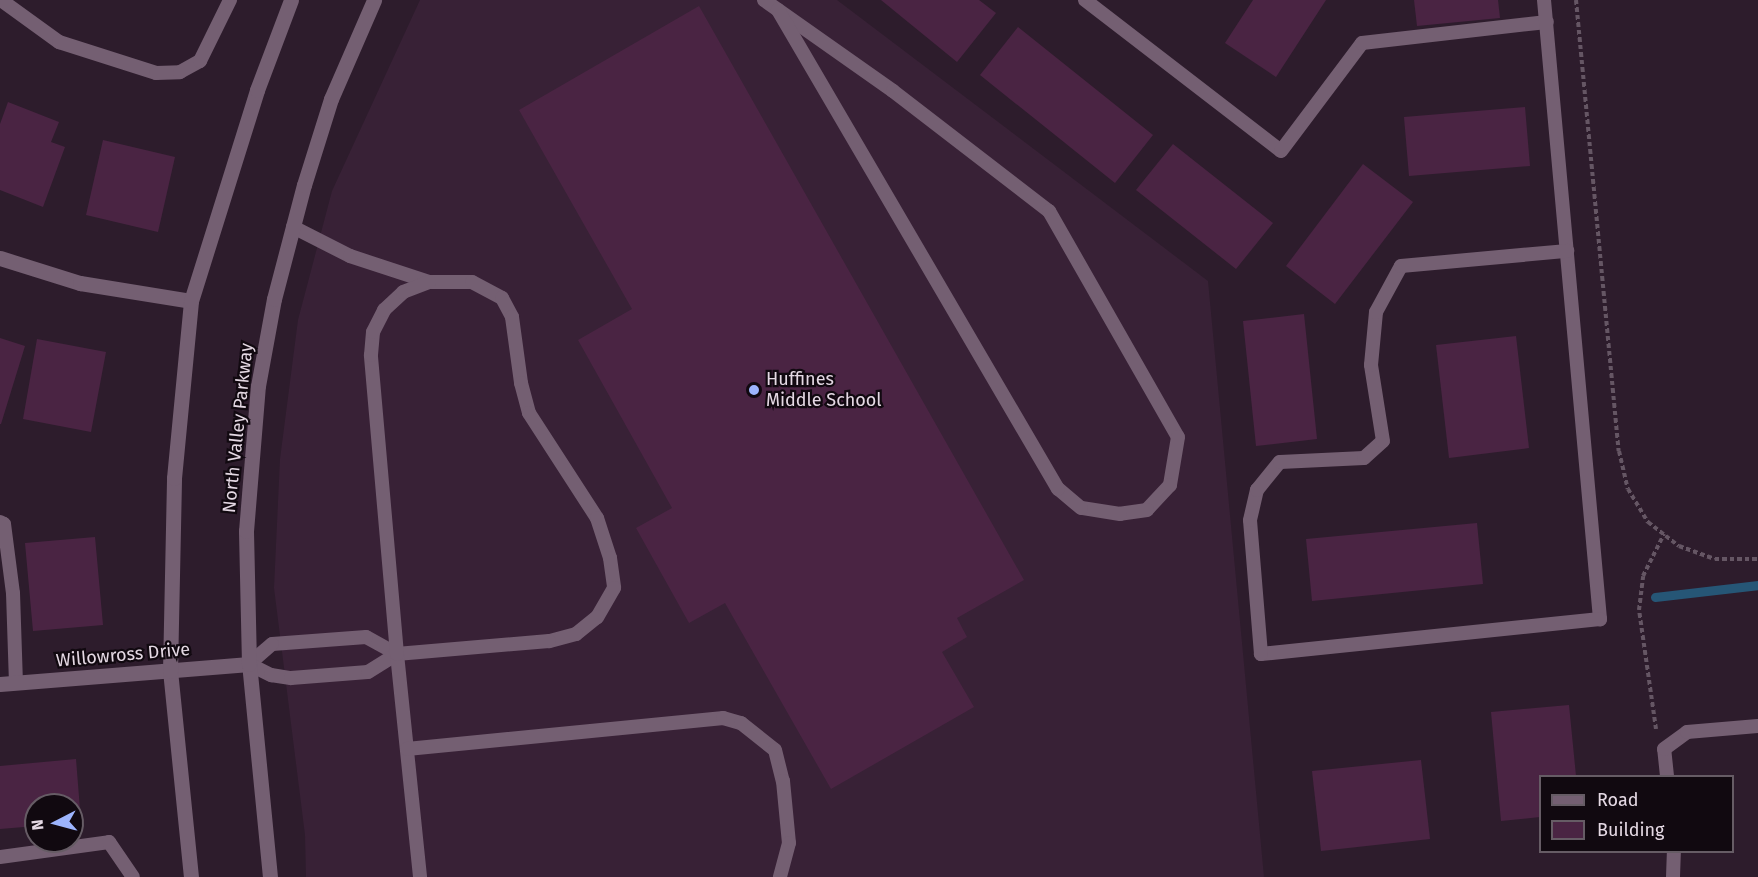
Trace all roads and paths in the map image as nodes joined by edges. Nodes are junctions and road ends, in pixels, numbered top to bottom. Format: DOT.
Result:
graph roads {
  1 [pos="1,0"];
  2 [pos="230,0"];
  3 [pos="291,0"];
  4 [pos="374,0"];
  5 [pos="764,0"];
  6 [pos="1085,0"];
  7 [pos="1545,0"];
  8 [pos="1576,0"];
  9 [pos="778,10"];
  10 [pos="1546,22"];
  11 [pos="293,227"];
  12 [pos="1567,251"];
  13 [pos="0,258"];
  14 [pos="429,282"];
  15 [pos="191,301"];
  16 [pos="0,522"];
  17 [pos="1664,534"];
  18 [pos="1758,559"];
  19 [pos="397,654"];
  20 [pos="249,664"];
  21 [pos="170,671"];
  22 [pos="8,683"];
  23 [pos="1758,726"];
  24 [pos="1672,743"];
  25 [pos="407,749"];
  26 [pos="1667,775"];
  27 [pos="1674,853"];
  28 [pos="0,856"];
  29 [pos="133,877"];
  30 [pos="191,877"];
  31 [pos="270,877"];
  32 [pos="420,877"];
  33 [pos="780,877"];
  34 [pos="1673,877"];
  1 -- 2 [label="lane"];
  3 -- 15 [label="street"];
  4 -- 11 [label="street, North Valley Parkway"];
  5 -- 9 [label="lane"];
  6 -- 10 [label="lane"];
  7 -- 10 [label="lane"];
  8 -- 17 [label="path"];
  9 -- 9 [label="lane"];
  10 -- 12 [label="lane"];
  11 -- 14 [label="lane"];
  11 -- 20 [label="street, North Valley Parkway"];
  12 -- 12 [label="lane"];
  13 -- 15 [label="street"];
  14 -- 19 [label="lane"];
  14 -- 19 [label="lane"];
  15 -- 21 [label="street"];
  16 -- 22 [label="lane"];
  17 -- 18 [label="path"];
  17 -- 24 [label="path"];
  19 -- 20 [label="lane"];
  19 -- 20 [label="lane"];
  19 -- 25 [label="lane"];
  20 -- 21 [label="street, Willowross Drive"];
  20 -- 31 [label="street, North Valley Parkway"];
  21 -- 22 [label="street, Willowross Drive"];
  21 -- 30 [label="street"];
  23 -- 24 [label="lane"];
  24 -- 26 [label="lane"];
  25 -- 32 [label="lane"];
  25 -- 33 [label="lane"];
  27 -- 34 [label="lane"];
  28 -- 29 [label="lane"];
}
